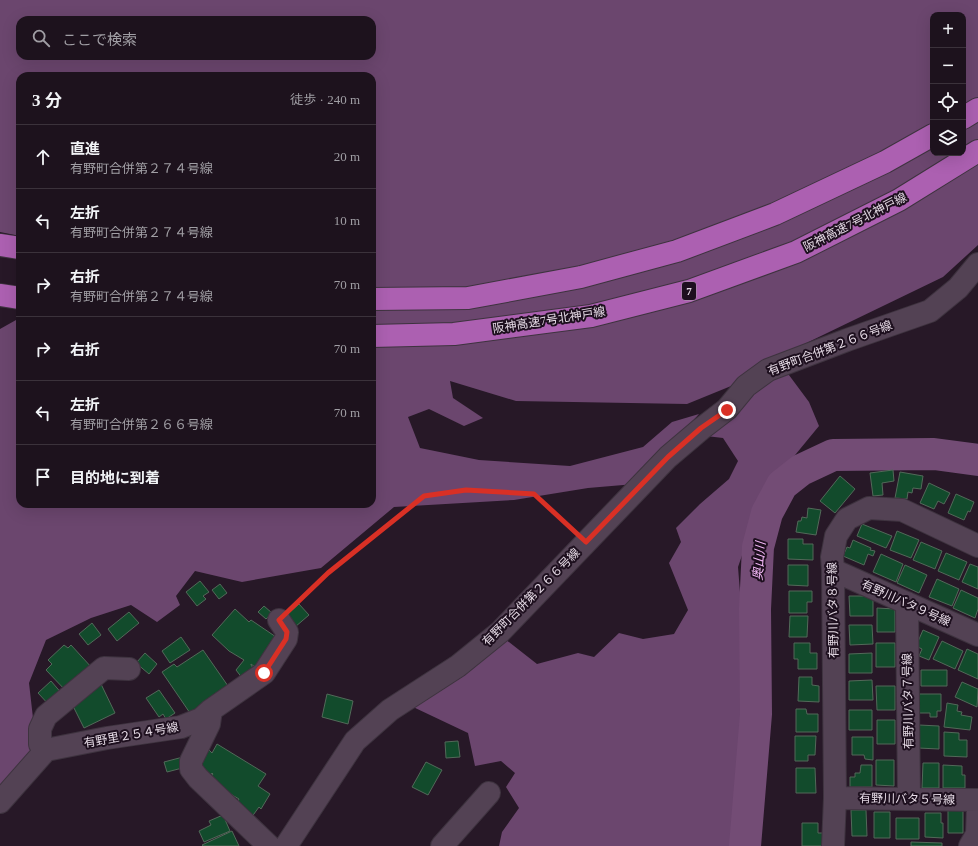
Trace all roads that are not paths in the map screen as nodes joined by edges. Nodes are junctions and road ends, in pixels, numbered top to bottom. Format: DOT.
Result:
graph roads {
  1 [pos="978,109"];
  2 [pos="966,116"];
  3 [pos="930,137"];
  4 [pos="978,151"];
  5 [pos="0,245"];
  6 [pos="16,247"];
  7 [pos="0,257"];
  8 [pos="16,259"];
  9 [pos="978,264"];
  10 [pos="0,295"];
  11 [pos="16,297"];
  12 [pos="376,299"];
  13 [pos="376,336"];
  14 [pos="978,546"];
  15 [pos="833,570"];
  16 [pos="906,603"];
  17 [pos="279,620"];
  18 [pos="978,635"];
  19 [pos="129,669"];
  20 [pos="211,710"];
  21 [pos="46,750"];
  22 [pos="489,793"];
  23 [pos="835,798"];
  24 [pos="909,799"];
  25 [pos="978,800"];
  26 [pos="0,802"];
  27 [pos="978,807"];
  28 [pos="269,846"];
  29 [pos="286,846"];
  30 [pos="442,846"];
  31 [pos="833,846"];
  32 [pos="970,846"];
  1 -- 2 [label="highway"];
  3 -- 12 [label="highway"];
  4 -- 13 [label="highway, 阪神高速7号北神戸線 / 7"];
  5 -- 6 [label="highway"];
  7 -- 8 [label="highway"];
  9 -- 29 [label="street, 有野町合併第２６６号線"];
  10 -- 11 [label="highway"];
  14 -- 15 [label="street, 有野川バタ８号線"];
  15 -- 16 [label="street, 有野川バタ９号線"];
  15 -- 23 [label="street, 有野川バタ８号線"];
  16 -- 18 [label="street, 有野川バタ９号線"];
  16 -- 24 [label="street, 有野川バタ７号線"];
  17 -- 20 [label="street, 有野里２５４号線"];
  19 -- 21 [label="street"];
  20 -- 21 [label="street, 有野里２５４号線"];
  20 -- 28 [label="street"];
  21 -- 26 [label="street"];
  22 -- 30 [label="street"];
  23 -- 24 [label="street, 有野川バタ５号線"];
  23 -- 31 [label="street, 有野川バタ８号線"];
  24 -- 25 [label="street, 有野川バタ５号線"];
  27 -- 32 [label="street"];
}
